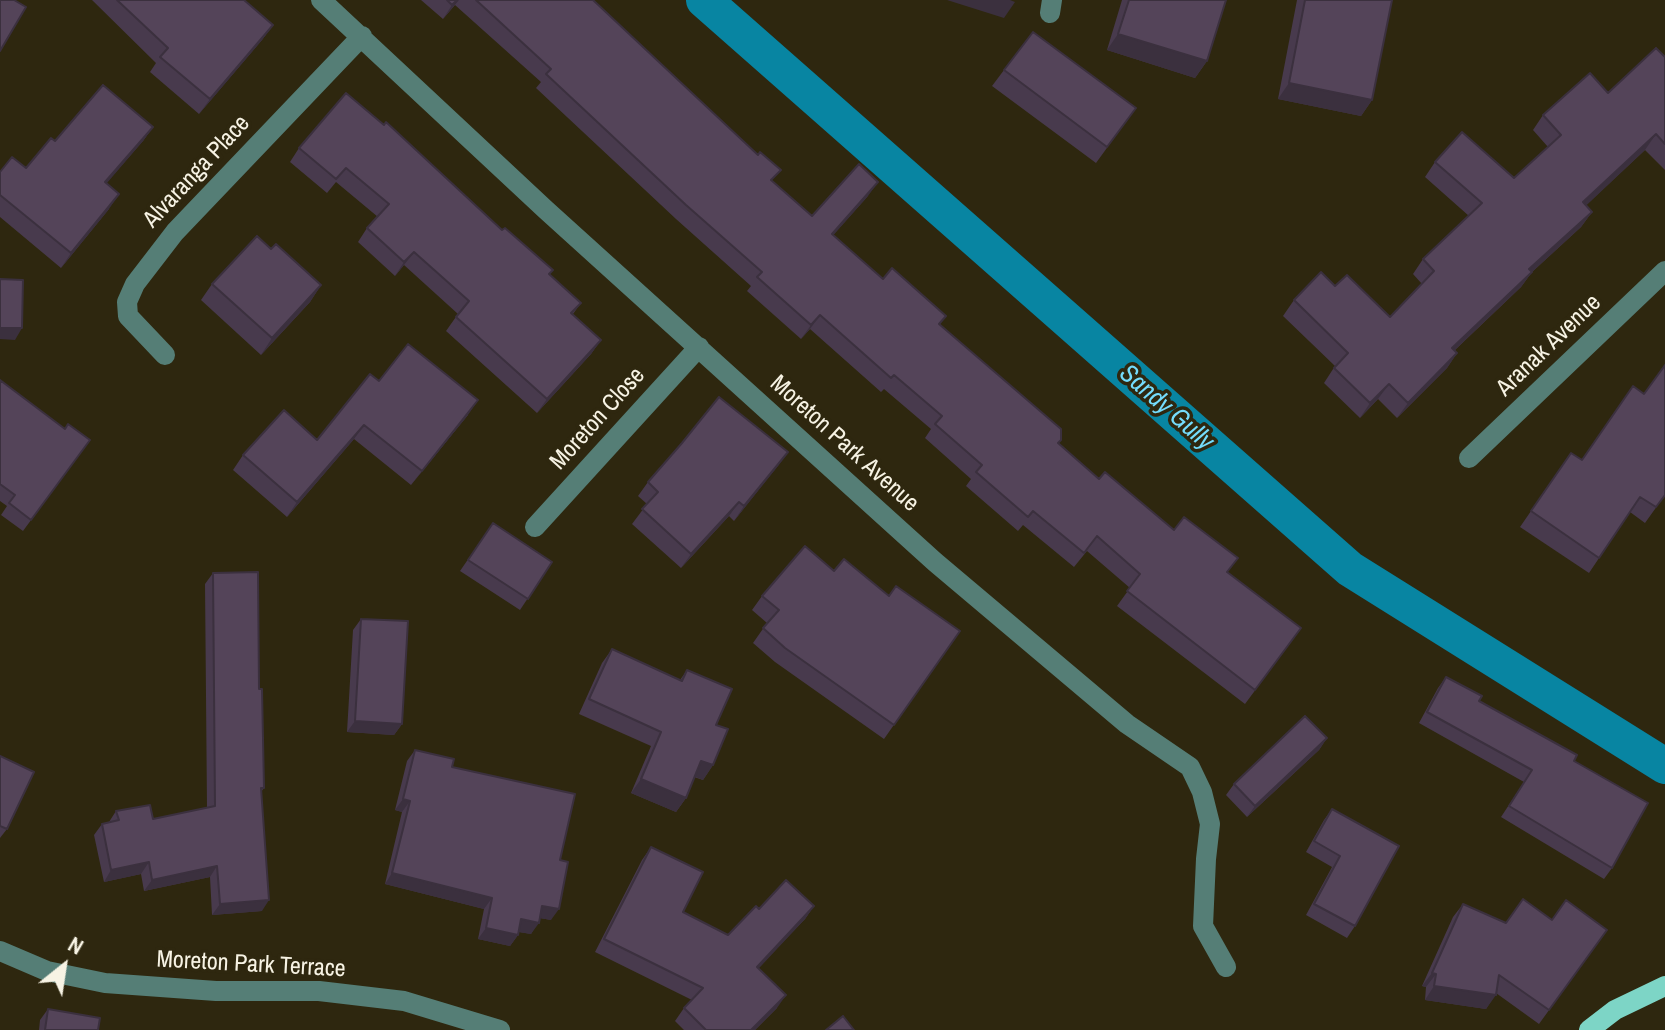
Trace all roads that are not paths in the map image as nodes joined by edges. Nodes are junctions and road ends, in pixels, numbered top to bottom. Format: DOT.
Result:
graph roads {
  1 [pos="321,0"];
  2 [pos="362,36"];
  3 [pos="1665,271"];
  4 [pos="699,347"];
  5 [pos="165,355"];
  6 [pos="1469,458"];
  7 [pos="535,527"];
  8 [pos="0,951"];
  9 [pos="1226,967"];
  10 [pos="1665,986"];
  11 [pos="500,1030"];
  12 [pos="1589,1030"];
  1 -- 2 [label="street, Moreton Park Avenue"];
  2 -- 4 [label="street, Moreton Park Avenue"];
  2 -- 5 [label="street, Alvaranga Place"];
  3 -- 6 [label="street, Aranak Avenue"];
  4 -- 7 [label="street, Moreton Close"];
  4 -- 9 [label="street, Moreton Park Avenue"];
  8 -- 11 [label="street, Moreton Park Terrace"];
  10 -- 12 [label="main road"];
}
